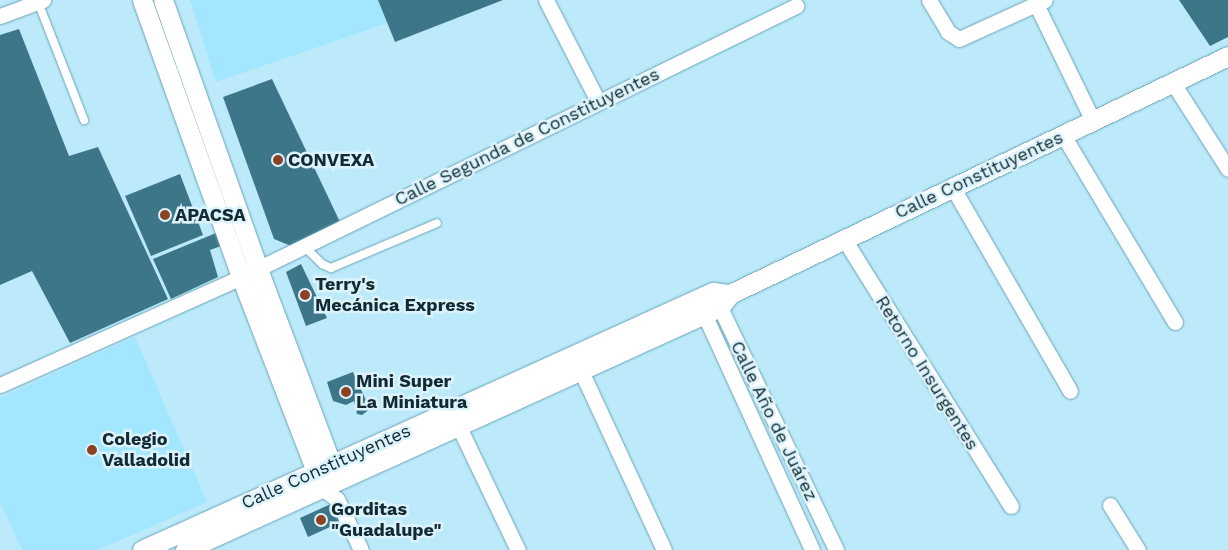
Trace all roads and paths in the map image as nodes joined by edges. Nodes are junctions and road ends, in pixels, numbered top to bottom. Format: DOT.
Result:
graph roads {
  1 [pos="142,0"];
  2 [pos="163,0"];
  3 [pos="546,0"];
  4 [pos="929,0"];
  5 [pos="41,1"];
  6 [pos="1041,2"];
  7 [pos="796,6"];
  8 [pos="0,16"];
  9 [pos="1228,56"];
  10 [pos="1173,83"];
  11 [pos="598,102"];
  12 [pos="84,120"];
  13 [pos="1093,121"];
  14 [pos="1063,135"];
  15 [pos="1228,169"];
  16 [pos="953,188"];
  17 [pos="437,223"];
  18 [pos="844,240"];
  19 [pos="304,246"];
  20 [pos="249,273"];
  21 [pos="713,302"];
  22 [pos="1175,322"];
  23 [pos="581,371"];
  24 [pos="0,385"];
  25 [pos="1070,391"];
  26 [pos="458,425"];
  27 [pos="329,481"];
  28 [pos="1011,506"];
  29 [pos="1110,506"];
  30 [pos="195,542"];
  31 [pos="142,550"];
  32 [pos="361,550"];
  33 [pos="518,550"];
  34 [pos="664,550"];
  35 [pos="812,550"];
  36 [pos="836,550"];
  37 [pos="1138,550"];
  1 -- 20 [label="street"];
  2 -- 20 [label="street"];
  3 -- 11 [label="street"];
  4 -- 6 [label="street"];
  5 -- 8 [label="street"];
  5 -- 12 [label="lane"];
  6 -- 13 [label="street"];
  7 -- 11 [label="street, Calle Segunda de Constituyentes"];
  9 -- 10 [label="street, Calle Constituyentes"];
  10 -- 13 [label="street, Calle Constituyentes"];
  10 -- 15 [label="street"];
  11 -- 19 [label="street, Calle Segunda de Constituyentes"];
  13 -- 14 [label="street, Calle Constituyentes"];
  14 -- 16 [label="street, Calle Constituyentes"];
  14 -- 22 [label="street"];
  16 -- 18 [label="street, Calle Constituyentes"];
  16 -- 25 [label="street"];
  17 -- 19 [label="lane"];
  18 -- 21 [label="street, Calle Constituyentes"];
  18 -- 28 [label="street, Retorno Insurgentes"];
  19 -- 20 [label="street, Calle Segunda de Constituyentes"];
  20 -- 24 [label="street"];
  20 -- 27 [label="street"];
  21 -- 23 [label="street, Calle Constituyentes"];
  21 -- 27 [label="street, Calle Constituyentes"];
  21 -- 35 [label="street, Calle Año de Juárez"];
  21 -- 36 [label="street, Calle Año de Juárez"];
  23 -- 26 [label="street, Calle Constituyentes"];
  23 -- 34 [label="street"];
  26 -- 27 [label="street, Calle Constituyentes"];
  26 -- 33 [label="street"];
  27 -- 30 [label="street, Calle Constituyentes"];
  27 -- 32 [label="street"];
  29 -- 37 [label="street"];
  30 -- 31 [label="street, Calle Constituyentes"];
}
